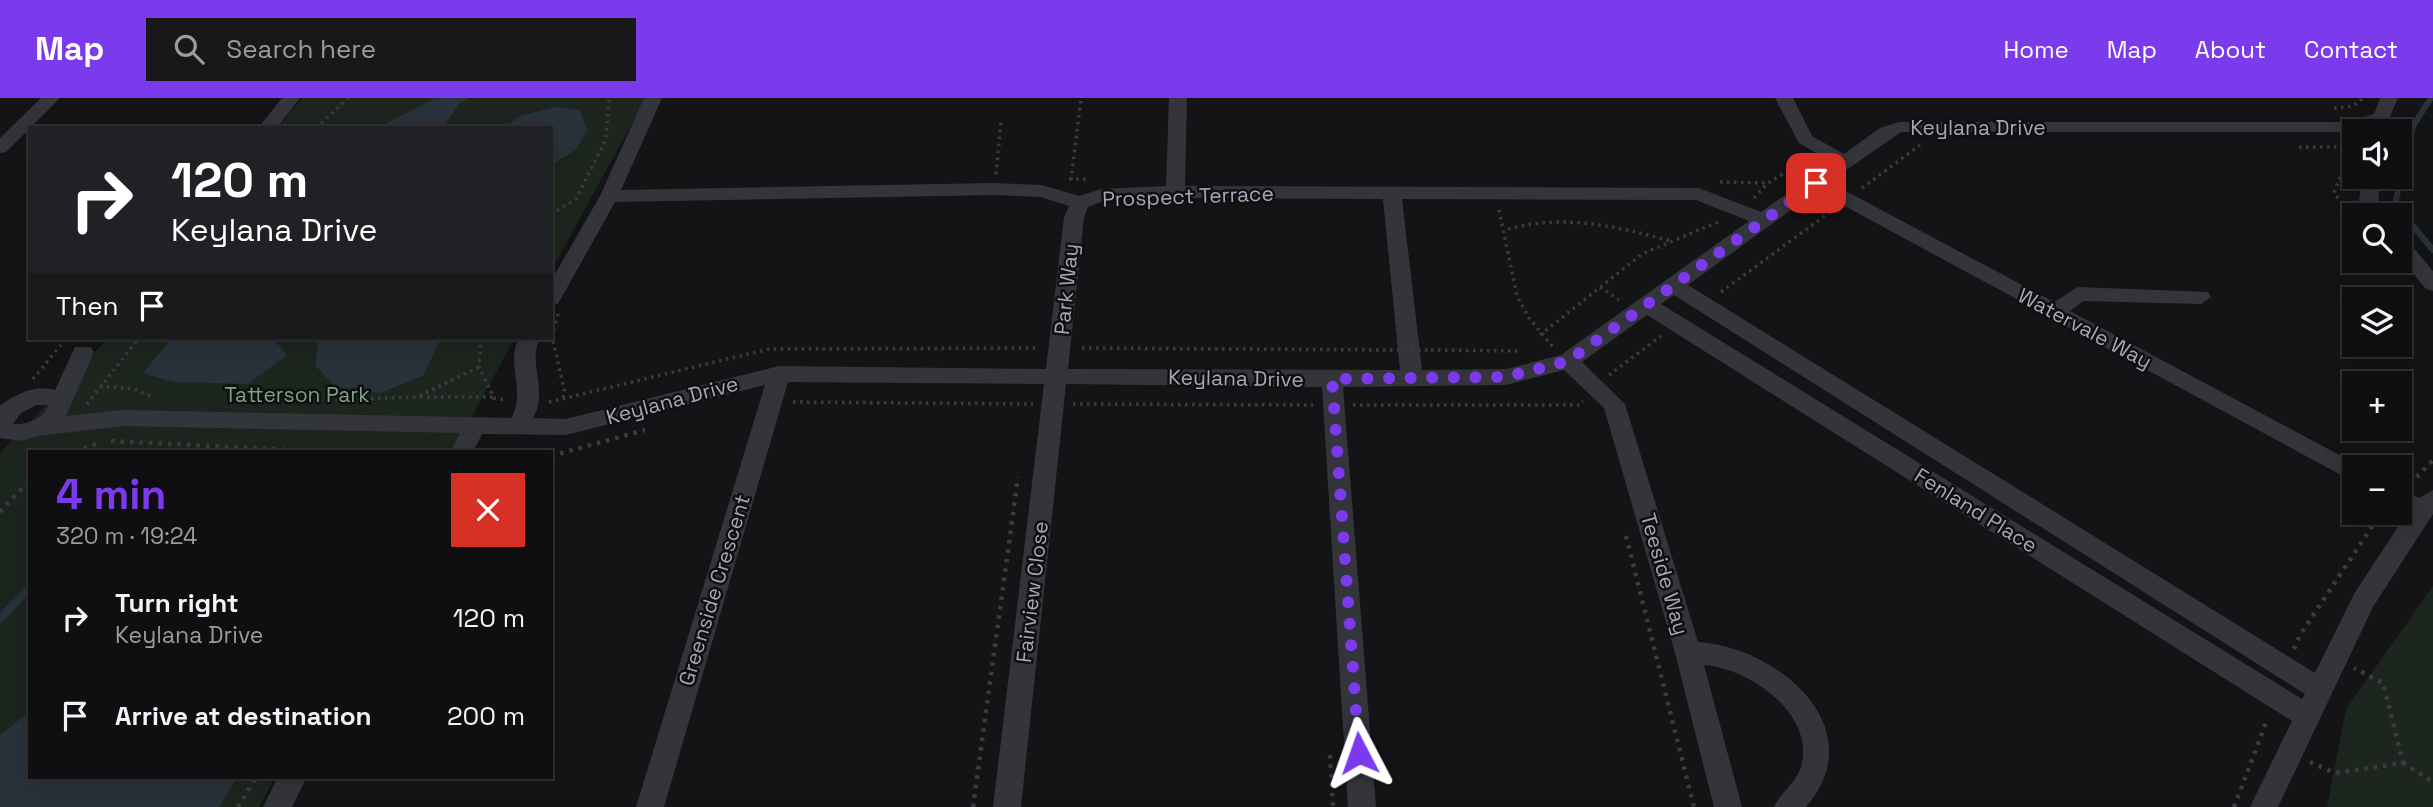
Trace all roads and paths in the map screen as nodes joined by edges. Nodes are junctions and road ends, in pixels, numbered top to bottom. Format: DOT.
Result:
graph roads {
  1 [pos="51,98"];
  2 [pos="291,98"];
  3 [pos="348,98"];
  4 [pos="609,98"];
  5 [pos="653,98"];
  6 [pos="1081,98"];
  7 [pos="1178,98"];
  8 [pos="1784,98"];
  9 [pos="2389,98"];
  10 [pos="2378,119"];
  11 [pos="1001,121"];
  12 [pos="269,126"];
  13 [pos="318,126"];
  14 [pos="2342,130"];
  15 [pos="1921,144"];
  16 [pos="2290,146"];
  17 [pos="0,148"];
  18 [pos="1845,162"];
  19 [pos="1816,183"];
  20 [pos="994,189"];
  21 [pos="1175,192"];
  22 [pos="1392,193"];
  23 [pos="1490,194"];
  24 [pos="609,196"];
  25 [pos="1846,200"];
  26 [pos="1080,203"];
  27 [pos="2342,203"];
  28 [pos="1743,210"];
  29 [pos="553,213"];
  30 [pos="1765,221"];
  31 [pos="1508,229"];
  32 [pos="1672,242"];
  33 [pos="2412,259"];
  34 [pos="1672,284"];
  35 [pos="2433,284"];
  36 [pos="2201,297"];
  37 [pos="1645,304"];
  38 [pos="1704,304"];
  39 [pos="555,305"];
  40 [pos="2055,312"];
  41 [pos="1678,324"];
  42 [pos="553,326"];
  43 [pos="1540,335"];
  44 [pos="137,340"];
  45 [pos="481,340"];
  46 [pos="528,340"];
  47 [pos="553,340"];
  48 [pos="1545,340"];
  49 [pos="82,342"];
  50 [pos="1538,345"];
  51 [pos="1390,350"];
  52 [pos="1531,351"];
  53 [pos="1568,361"];
  54 [pos="479,367"];
  55 [pos="779,374"];
  56 [pos="1056,376"];
  57 [pos="1412,378"];
  58 [pos="1332,379"];
  59 [pos="1592,395"];
  60 [pos="416,397"];
  61 [pos="494,397"];
  62 [pos="19,398"];
  63 [pos="166,398"];
  64 [pos="321,400"];
  65 [pos="60,401"];
  66 [pos="530,404"];
  67 [pos="1028,404"];
  68 [pos="1026,417"];
  69 [pos="123,418"];
  70 [pos="475,426"];
  71 [pos="517,426"];
  72 [pos="552,427"];
  73 [pos="1,428"];
  74 [pos="38,428"];
  75 [pos="80,450"];
  76 [pos="289,450"];
  77 [pos="462,450"];
  78 [pos="2433,460"];
  79 [pos="2342,467"];
  80 [pos="1019,471"];
  81 [pos="28,482"];
  82 [pos="2415,498"];
  83 [pos="0,512"];
  84 [pos="1623,523"];
  85 [pos="1688,653"];
  86 [pos="2335,657"];
  87 [pos="2320,690"];
  88 [pos="2307,716"];
  89 [pos="2289,753"];
  90 [pos="2403,764"];
  91 [pos="255,779"];
  92 [pos="292,779"];
  93 [pos="2433,782"];
  94 [pos="238,807"];
  95 [pos="277,807"];
  96 [pos="650,807"];
  97 [pos="973,807"];
  98 [pos="1007,807"];
  99 [pos="1363,807"];
  100 [pos="1694,807"];
  101 [pos="1728,807"];
  102 [pos="1788,807"];
  103 [pos="2264,807"];
  1 -- 17 [label="street"];
  2 -- 12 [label="street"];
  3 -- 13 [label="path"];
  4 -- 29 [label="path"];
  5 -- 24 [label="street"];
  6 -- 26 [label="path"];
  7 -- 21 [label="street"];
  8 -- 18 [label="street"];
  9 -- 10 [label="street, Keylana Drive"];
  11 -- 20 [label="path"];
  14 -- 18 [label="street, Keylana Drive"];
  15 -- 25 [label="path"];
  16 -- 27 [label="path"];
  18 -- 19 [label="street, Keylana Drive"];
  19 -- 25 [label="street, Watervale Way"];
  19 -- 30 [label="street, Keylana Drive"];
  20 -- 24 [label="street, Prospect Terrace"];
  20 -- 26 [label="street, Prospect Terrace"];
  21 -- 22 [label="street, Prospect Terrace"];
  21 -- 26 [label="street, Prospect Terrace"];
  22 -- 23 [label="street, Prospect Terrace"];
  22 -- 57 [label="street"];
  23 -- 28 [label="street, Prospect Terrace"];
  23 -- 31 [label="path"];
  24 -- 39 [label="street"];
  25 -- 38 [label="path"];
  25 -- 40 [label="street, Watervale Way"];
  26 -- 56 [label="street, Park Way"];
  28 -- 30 [label="street, Prospect Terrace"];
  28 -- 32 [label="path"];
  30 -- 34 [label="street, Keylana Drive"];
  31 -- 32 [label="path"];
  31 -- 43 [label="path"];
  32 -- 43 [label="path"];
  33 -- 35 [label="street"];
  34 -- 37 [label="street, Keylana Drive"];
  34 -- 38 [label="street, Fenland Place"];
  36 -- 40 [label="street"];
  37 -- 41 [label="street, Fenland Place"];
  37 -- 53 [label="street, Keylana Drive"];
  38 -- 87 [label="street, Fenland Place"];
  39 -- 42 [label="path"];
  40 -- 79 [label="street, Watervale Way"];
  41 -- 59 [label="path"];
  41 -- 88 [label="street, Fenland Place"];
  43 -- 48 [label="path"];
  44 -- 63 [label="path"];
  45 -- 54 [label="path"];
  46 -- 66 [label="street"];
  47 -- 72 [label="path"];
  48 -- 50 [label="path"];
  48 -- 53 [label="path"];
  49 -- 62 [label="street"];
  49 -- 62 [label="path"];
  49 -- 65 [label="street"];
  51 -- 52 [label="path, bridge"];
  53 -- 57 [label="street, Keylana Drive"];
  53 -- 59 [label="street, Teeside Way"];
  54 -- 60 [label="path"];
  54 -- 61 [label="path"];
  55 -- 56 [label="street, Keylana Drive"];
  55 -- 72 [label="street, Keylana Drive"];
  55 -- 96 [label="street, Greenside Crescent"];
  56 -- 58 [label="street, Keylana Drive"];
  56 -- 98 [label="street, Fairview Close"];
  57 -- 58 [label="street, Keylana Drive"];
  58 -- 99 [label="street"];
  59 -- 85 [label="street, Teeside Way"];
  60 -- 61 [label="path"];
  60 -- 64 [label="path"];
  61 -- 66 [label="path"];
  62 -- 65 [label="street, Keylana Drive"];
  62 -- 73 [label="street"];
  65 -- 69 [label="street, Keylana Drive"];
  65 -- 74 [label="street"];
  66 -- 71 [label="street"];
  67 -- 68 [label="path"];
  69 -- 70 [label="street, Keylana Drive"];
  69 -- 74 [label="street, Keylana Drive"];
  70 -- 71 [label="street, Keylana Drive"];
  70 -- 77 [label="street"];
  71 -- 72 [label="street, Keylana Drive"];
  73 -- 74 [label="street, Keylana Drive"];
  75 -- 76 [label="path"];
  78 -- 82 [label="path"];
  80 -- 97 [label="path"];
  81 -- 83 [label="path"];
  82 -- 86 [label="street"];
  84 -- 100 [label="path"];
  85 -- 101 [label="street, Teeside Way"];
  85 -- 102 [label="street"];
  86 -- 87 [label="street"];
  86 -- 90 [label="path"];
  87 -- 88 [label="street"];
  88 -- 89 [label="street"];
  89 -- 90 [label="path"];
  89 -- 103 [label="street"];
  90 -- 93 [label="path"];
  91 -- 94 [label="path"];
  92 -- 95 [label="street"];
}
